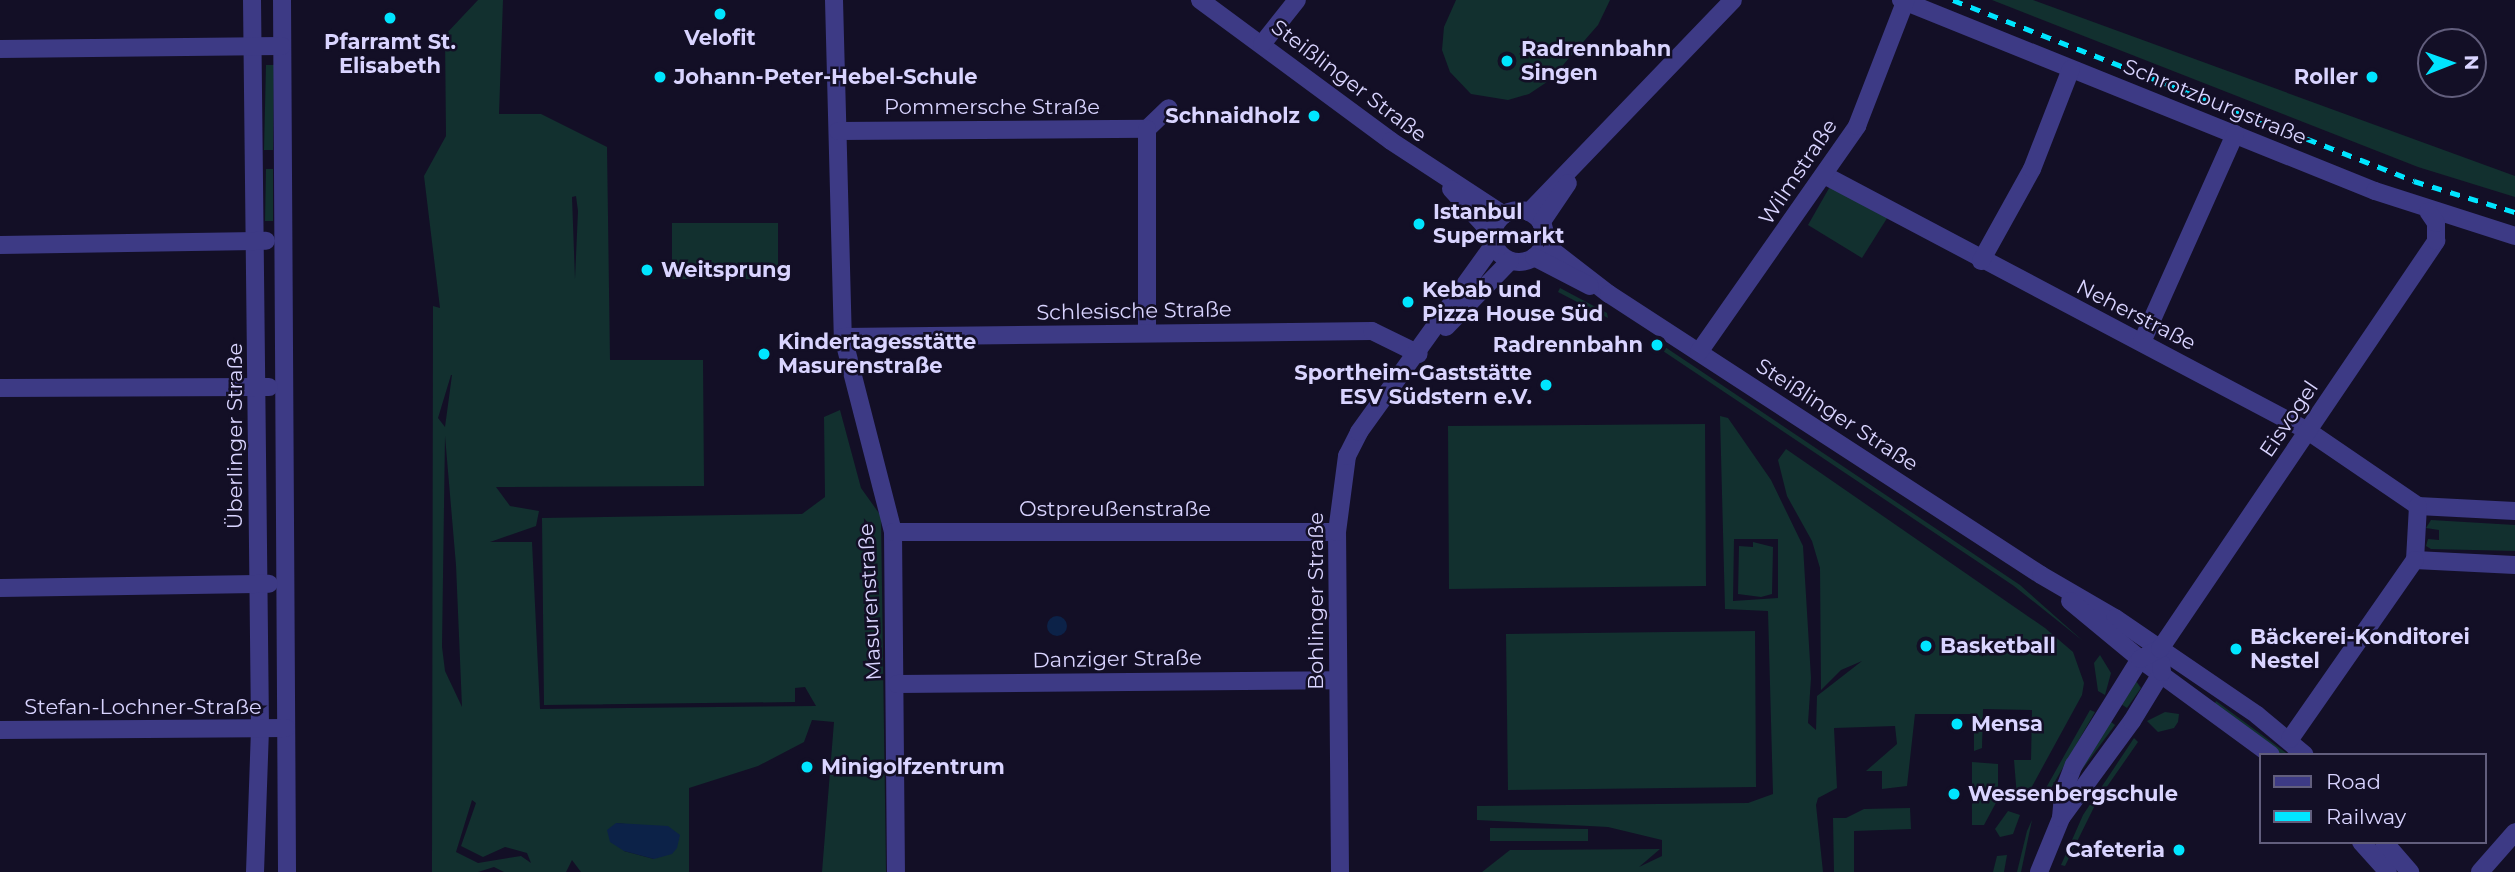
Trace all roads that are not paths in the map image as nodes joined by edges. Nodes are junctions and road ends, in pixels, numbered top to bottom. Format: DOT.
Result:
graph roads {
  1 [pos="252,0"];
  2 [pos="282,0"];
  3 [pos="834,0"];
  4 [pos="1200,0"];
  5 [pos="1297,0"];
  6 [pos="1733,0"];
  7 [pos="1903,1"];
  8 [pos="1262,44"];
  9 [pos="282,46"];
  10 [pos="253,47"];
  11 [pos="0,50"];
  12 [pos="2071,69"];
  13 [pos="1169,108"];
  14 [pos="1147,129"];
  15 [pos="838,131"];
  16 [pos="2235,134"];
  17 [pos="1437,174"];
  18 [pos="1826,176"];
  19 [pos="2428,211"];
  20 [pos="1504,215"];
  21 [pos="1535,217"];
  22 [pos="2515,236"];
  23 [pos="1494,239"];
  24 [pos="256,241"];
  25 [pos="281,241"];
  26 [pos="0,245"];
  27 [pos="1539,251"];
  28 [pos="1510,261"];
  29 [pos="1981,261"];
  30 [pos="1147,333"];
  31 [pos="843,337"];
  32 [pos="2142,342"];
  33 [pos="1699,352"];
  34 [pos="1419,354"];
  35 [pos="258,387"];
  36 [pos="283,387"];
  37 [pos="0,388"];
  38 [pos="2308,431"];
  39 [pos="2418,506"];
  40 [pos="2515,511"];
  41 [pos="893,532"];
  42 [pos="1337,532"];
  43 [pos="2415,560"];
  44 [pos="2515,565"];
  45 [pos="2041,575"];
  46 [pos="285,583"];
  47 [pos="259,584"];
  48 [pos="0,588"];
  49 [pos="2160,649"];
  50 [pos="2140,659"];
  51 [pos="2162,673"];
  52 [pos="1338,680"];
  53 [pos="897,684"];
  54 [pos="286,728"];
  55 [pos="260,729"];
  56 [pos="0,730"];
  57 [pos="2290,739"];
  58 [pos="2268,753"];
  59 [pos="2303,753"];
  60 [pos="2061,818"];
  61 [pos="2515,832"];
  62 [pos="2363,844"];
  63 [pos="2386,844"];
  64 [pos="255,872"];
  65 [pos="287,872"];
  66 [pos="896,872"];
  67 [pos="1340,872"];
  68 [pos="2039,872"];
  69 [pos="2388,872"];
  70 [pos="2410,872"];
  71 [pos="2480,872"];
  1 -- 10 [label="street, Überlinger Straße"];
  2 -- 9 [label="street"];
  3 -- 15 [label="street, Masurenstraße"];
  4 -- 8 [label="street, Steißlinger Straße"];
  5 -- 8 [label="street"];
  6 -- 21 [label="street"];
  7 -- 12 [label="street, Schrotzburgstraße"];
  7 -- 18 [label="street, Wilmstraße"];
  8 -- 17 [label="street, Steißlinger Straße"];
  9 -- 10 [label="street"];
  9 -- 25 [label="street"];
  10 -- 11 [label="street"];
  10 -- 24 [label="street, Überlinger Straße"];
  12 -- 16 [label="street, Schrotzburgstraße"];
  12 -- 29 [label="street"];
  13 -- 14 [label="street"];
  14 -- 15 [label="street, Pommersche Straße"];
  14 -- 30 [label="street"];
  15 -- 31 [label="street, Masurenstraße"];
  16 -- 19 [label="street, Schrotzburgstraße"];
  16 -- 32 [label="street"];
  17 -- 20 [label="street, Steißlinger Straße"];
  17 -- 23 [label="street, Steißlinger Straße"];
  18 -- 29 [label="street, Neherstraße"];
  18 -- 33 [label="street, Wilmstraße"];
  19 -- 22 [label="street, Schrotzburgstraße"];
  19 -- 38 [label="street, Eisvogel"];
  20 -- 21 [label="street"];
  20 -- 23 [label="street"];
  21 -- 27 [label="street"];
  23 -- 28 [label="street, Steißlinger Straße"];
  23 -- 34 [label="street, Bohlinger Straße"];
  24 -- 25 [label="street"];
  24 -- 26 [label="street"];
  24 -- 35 [label="street, Überlinger Straße"];
  25 -- 36 [label="street"];
  27 -- 28 [label="street"];
  27 -- 33 [label="street, Steißlinger Straße"];
  28 -- 34 [label="street, Bohlinger Straße"];
  29 -- 32 [label="street, Neherstraße"];
  30 -- 31 [label="street, Schlesische Straße"];
  30 -- 34 [label="street, Schlesische Straße"];
  31 -- 41 [label="street, Masurenstraße"];
  32 -- 38 [label="street, Neherstraße"];
  33 -- 45 [label="street, Steißlinger Straße"];
  34 -- 42 [label="street, Bohlinger Straße"];
  35 -- 36 [label="street"];
  35 -- 37 [label="street"];
  35 -- 47 [label="street, Überlinger Straße"];
  36 -- 46 [label="street"];
  38 -- 39 [label="street, Neherstraße"];
  38 -- 49 [label="street, Eisvogel"];
  39 -- 40 [label="street"];
  39 -- 43 [label="street"];
  41 -- 42 [label="street, Ostpreußenstraße"];
  41 -- 53 [label="street, Masurenstraße"];
  42 -- 52 [label="street, Bohlinger Straße"];
  43 -- 44 [label="street"];
  43 -- 57 [label="street"];
  45 -- 49 [label="street, Steißlinger Straße"];
  45 -- 50 [label="street, Steißlinger Straße"];
  46 -- 47 [label="street"];
  46 -- 54 [label="street"];
  47 -- 48 [label="street"];
  47 -- 55 [label="street, Überlinger Straße"];
  49 -- 50 [label="street"];
  49 -- 51 [label="street"];
  49 -- 57 [label="street, Steißlinger Straße"];
  50 -- 51 [label="street, Steißlinger Straße"];
  50 -- 60 [label="street"];
  51 -- 58 [label="street, Steißlinger Straße"];
  51 -- 60 [label="street"];
  52 -- 53 [label="street, Danziger Straße"];
  52 -- 67 [label="street, Bohlinger Straße"];
  53 -- 66 [label="street, Masurenstraße"];
  54 -- 55 [label="street, Stefan-Lochner-Straße"];
  54 -- 65 [label="street"];
  55 -- 56 [label="street, Stefan-Lochner-Straße"];
  55 -- 64 [label="street, Überlinger Straße"];
  57 -- 59 [label="street, Steißlinger Straße"];
  60 -- 68 [label="street"];
  61 -- 71 [label="street"];
  62 -- 69 [label="street"];
  63 -- 70 [label="street"];
}
